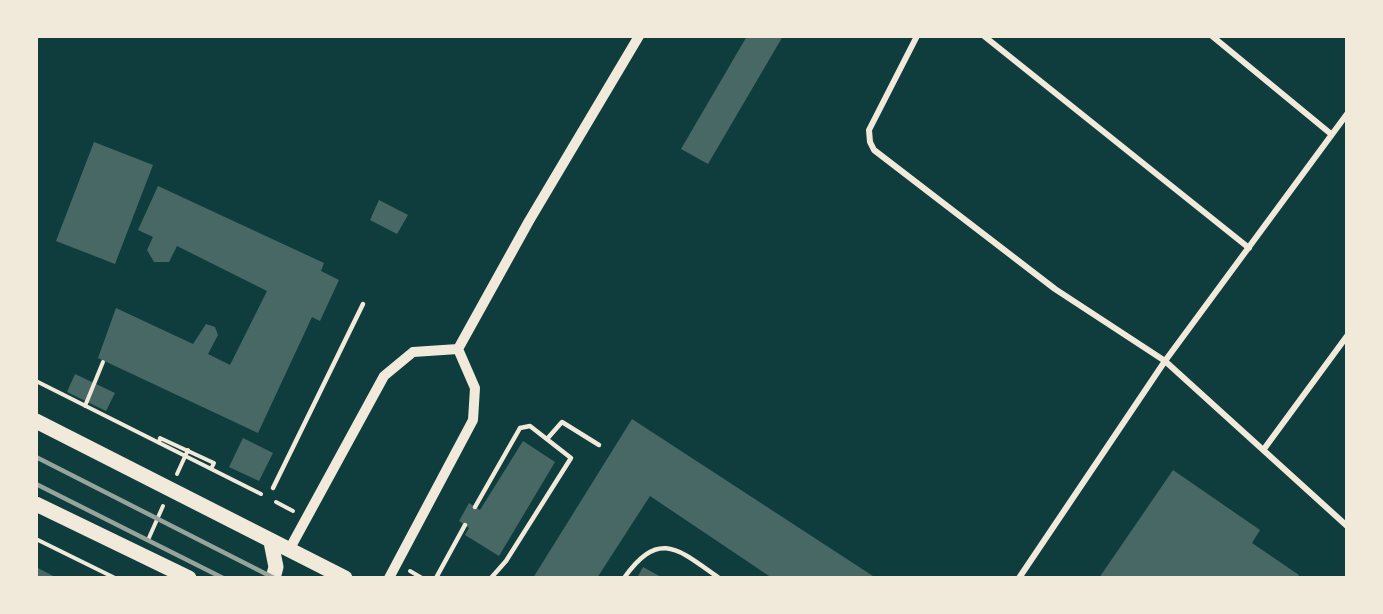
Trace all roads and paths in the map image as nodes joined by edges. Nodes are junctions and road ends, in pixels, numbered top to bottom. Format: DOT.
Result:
graph roads {
  1 [pos="639,36"];
  2 [pos="917,36"];
  3 [pos="984,36"];
  4 [pos="1212,36"];
  5 [pos="1347,114"];
  6 [pos="1331,134"];
  7 [pos="1249,248"];
  8 [pos="363,303"];
  9 [pos="1347,336"];
  10 [pos="458,349"];
  11 [pos="1165,361"];
  12 [pos="104,363"];
  13 [pos="36,381"];
  14 [pos="85,406"];
  15 [pos="36,421"];
  16 [pos="548,440"];
  17 [pos="159,443"];
  18 [pos="599,445"];
  19 [pos="1264,449"];
  20 [pos="188,450"];
  21 [pos="211,470"];
  22 [pos="174,482"];
  23 [pos="273,488"];
  24 [pos="36,504"];
  25 [pos="164,504"];
  26 [pos="475,507"];
  27 [pos="307,518"];
  28 [pos="465,525"];
  29 [pos="1347,526"];
  30 [pos="36,539"];
  31 [pos="271,542"];
  32 [pos="146,546"];
  33 [pos="289,550"];
  34 [pos="116,578"];
  35 [pos="189,578"];
  36 [pos="273,578"];
  37 [pos="345,578"];
  38 [pos="388,578"];
  39 [pos="436,578"];
  40 [pos="491,578"];
  41 [pos="624,578"];
  42 [pos="719,578"];
  43 [pos="1019,578"];
  1 -- 10 [label="street"];
  2 -- 11 [label="street"];
  3 -- 7 [label="street"];
  4 -- 6 [label="street"];
  5 -- 6 [label="street"];
  6 -- 7 [label="street"];
  7 -- 11 [label="street"];
  8 -- 23 [label="lane"];
  9 -- 19 [label="street"];
  10 -- 27 [label="street"];
  10 -- 38 [label="street"];
  11 -- 19 [label="street"];
  11 -- 43 [label="street"];
  12 -- 14 [label="path"];
  13 -- 14 [label="path"];
  14 -- 17 [label="path"];
  15 -- 31 [label="main road"];
  16 -- 18 [label="lane"];
  16 -- 26 [label="lane"];
  16 -- 40 [label="lane"];
  17 -- 20 [label="path"];
  17 -- 21 [label="path"];
  19 -- 29 [label="street"];
  20 -- 21 [label="path"];
  20 -- 22 [label="path"];
  21 -- 27 [label="path"];
  24 -- 35 [label="main road"];
  25 -- 32 [label="path"];
  27 -- 33 [label="street"];
  28 -- 39 [label="lane"];
  30 -- 34 [label="path"];
  31 -- 33 [label="main road"];
  31 -- 36 [label="main road"];
  33 -- 37 [label="main road"];
  41 -- 42 [label="lane"];
}
